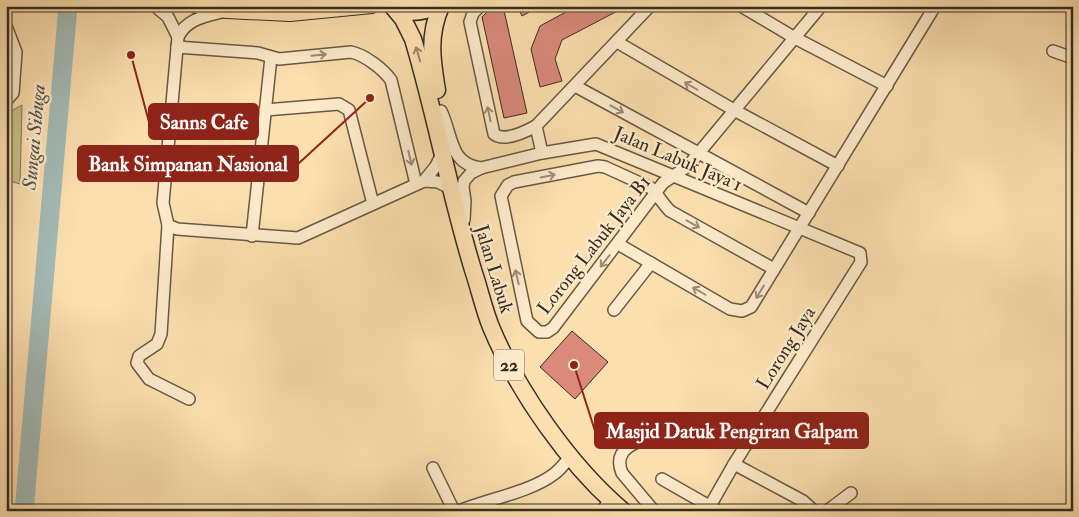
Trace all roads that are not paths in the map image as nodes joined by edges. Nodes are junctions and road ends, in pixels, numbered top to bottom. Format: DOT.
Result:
graph roads {
  1 [pos="155,6"];
  2 [pos="196,6"];
  3 [pos="372,6"];
  4 [pos="435,6"];
  5 [pos="441,6"];
  6 [pos="480,6"];
  7 [pos="650,6"];
  8 [pos="741,6"];
  9 [pos="821,6"];
  10 [pos="935,6"];
  11 [pos="393,7"];
  12 [pos="227,11"];
  13 [pos="7,31"];
  14 [pos="795,38"];
  15 [pos="178,42"];
  16 [pos="616,42"];
  17 [pos="1053,51"];
  18 [pos="270,57"];
  19 [pos="1073,58"];
  20 [pos="575,86"];
  21 [pos="887,86"];
  22 [pos="6,101"];
  23 [pos="265,110"];
  24 [pos="734,110"];
  25 [pos="441,111"];
  26 [pos="536,126"];
  27 [pos="443,152"];
  28 [pos="542,153"];
  29 [pos="698,153"];
  30 [pos="838,166"];
  31 [pos="482,168"];
  32 [pos="676,175"];
  33 [pos="420,182"];
  34 [pos="452,190"];
  35 [pos="656,194"];
  36 [pos="373,204"];
  37 [pos="809,213"];
  38 [pos="464,220"];
  39 [pos="168,225"];
  40 [pos="798,229"];
  41 [pos="252,236"];
  42 [pos="618,244"];
  43 [pos="651,263"];
  44 [pos="774,269"];
  45 [pos="614,310"];
  46 [pos="189,399"];
  47 [pos="666,433"];
  48 [pos="570,457"];
  49 [pos="734,464"];
  50 [pos="433,468"];
  51 [pos="662,479"];
  52 [pos="852,492"];
  53 [pos="606,505"];
  54 [pos="714,508"];
  55 [pos="454,511"];
  56 [pos="460,511"];
  57 [pos="622,511"];
  58 [pos="633,511"];
  59 [pos="654,511"];
  60 [pos="814,511"];
  61 [pos="827,511"];
  1 -- 15 [label="street"];
  2 -- 12 [label="main road"];
  3 -- 12 [label="main road"];
  4 -- 11 [label="highway, 22"];
  5 -- 25 [label="highway, Jalan Labuk / 22"];
  26 -- 6 [label="street, one-way"];
  7 -- 16 [label="street"];
  8 -- 14 [label="street"];
  9 -- 14 [label="street, Lorong Labuk Jaya B1"];
  10 -- 21 [label="street"];
  27 -- 11 [label="highway, Jalan Labuk / 22, one-way"];
  12 -- 15 [label="street"];
  13 -- 22 [label="street"];
  14 -- 21 [label="street"];
  14 -- 24 [label="street, Lorong Labuk Jaya B1"];
  15 -- 18 [label="street"];
  15 -- 39 [label="street"];
  16 -- 20 [label="street"];
  24 -- 16 [label="street, one-way"];
  17 -- 19 [label="street"];
  18 -- 23 [label="street"];
  18 -- 33 [label="street, one-way"];
  20 -- 26 [label="street"];
  20 -- 29 [label="street, one-way"];
  21 -- 30 [label="street"];
  23 -- 36 [label="street"];
  23 -- 41 [label="street"];
  24 -- 29 [label="street, Lorong Labuk Jaya B1"];
  24 -- 30 [label="street"];
  25 -- 31 [label="street"];
  25 -- 38 [label="highway, Jalan Labuk / 22"];
  26 -- 28 [label="street"];
  27 -- 33 [label="street"];
  27 -- 34 [label="highway, Jalan Labuk / 22"];
  28 -- 31 [label="street, Jalan Labuk Jaya 1"];
  28 -- 32 [label="street, Jalan Labuk Jaya 1"];
  29 -- 32 [label="street, Lorong Labuk Jaya B1"];
  29 -- 37 [label="street"];
  30 -- 37 [label="street"];
  31 -- 38 [label="street"];
  32 -- 35 [label="street, Lorong Labuk Jaya B1"];
  32 -- 40 [label="street, Jalan Labuk Jaya 1"];
  33 -- 34 [label="street"];
  33 -- 36 [label="street"];
  34 -- 48 [label="highway, Jalan Labuk / 22"];
  35 -- 42 [label="street, Lorong Labuk Jaya B1"];
  42 -- 35 [label="street, Lorong Labuk Jaya B1, one-way"];
  35 -- 44 [label="street, one-way"];
  36 -- 41 [label="street"];
  37 -- 40 [label="street"];
  38 -- 58 [label="highway, Jalan Labuk / 22"];
  39 -- 41 [label="street"];
  39 -- 46 [label="street"];
  40 -- 44 [label="street"];
  40 -- 49 [label="street, Lorong Jaya"];
  42 -- 43 [label="street"];
  44 -- 43 [label="street, one-way"];
  43 -- 45 [label="street"];
  47 -- 59 [label="street"];
  48 -- 53 [label="highway, Jalan Labuk / 22"];
  48 -- 56 [label="street"];
  49 -- 54 [label="street"];
  49 -- 60 [label="street"];
  50 -- 55 [label="street"];
  51 -- 54 [label="street"];
  52 -- 61 [label="street"];
  53 -- 57 [label="highway, Jalan Labuk / 22"];
}
